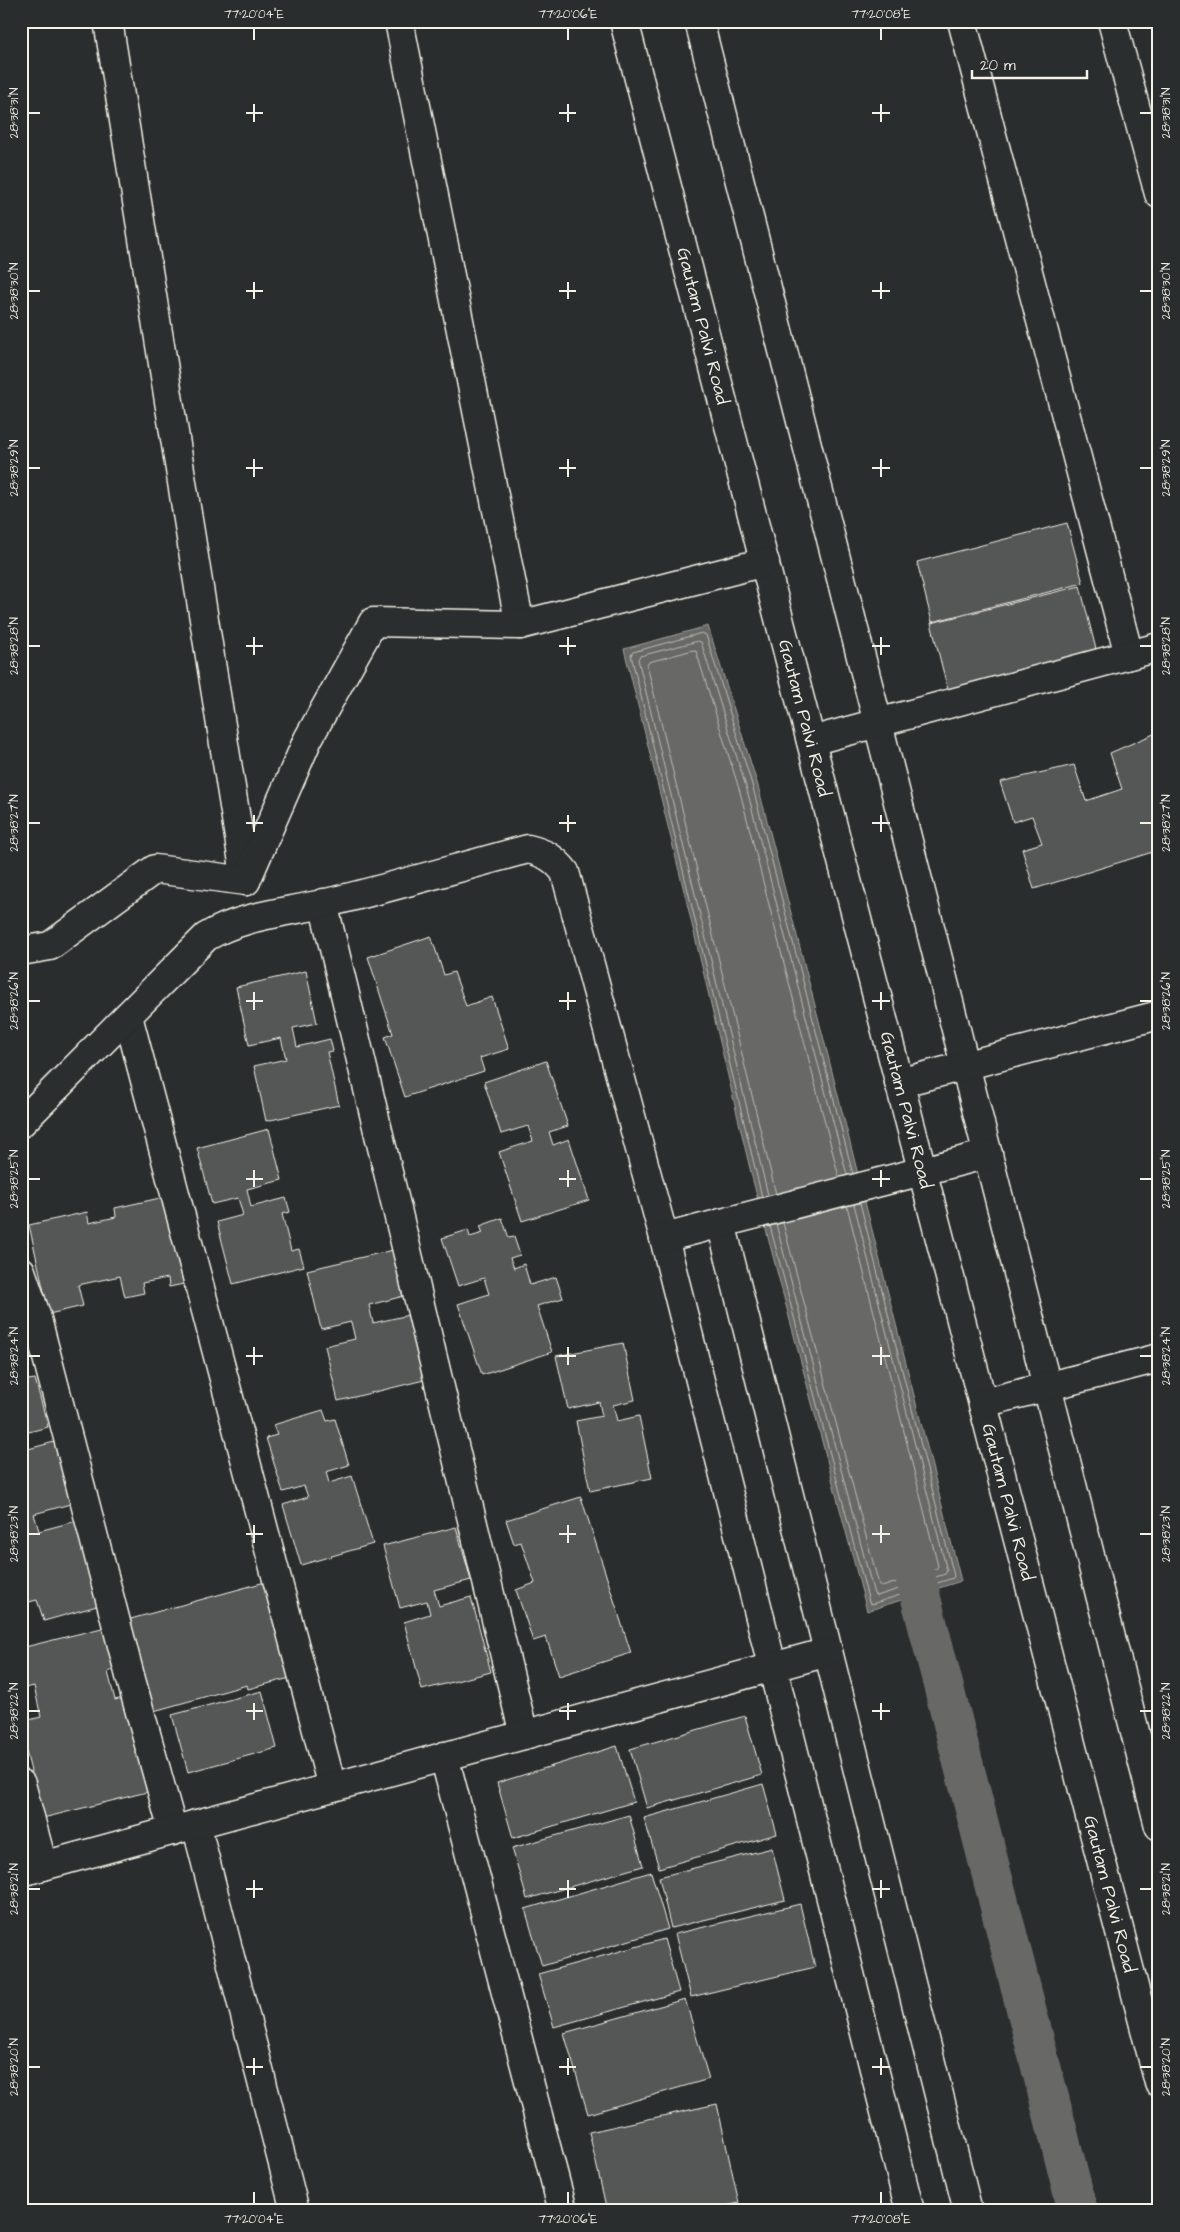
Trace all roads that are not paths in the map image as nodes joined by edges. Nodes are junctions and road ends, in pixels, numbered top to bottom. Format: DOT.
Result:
graph roads {
  1 [pos="108,21"];
  2 [pos="399,21"];
  3 [pos="624,21"];
  4 [pos="700,21"];
  5 [pos="962,21"];
  6 [pos="1112,21"];
  7 [pos="1159,194"];
  8 [pos="764,562"];
  9 [pos="520,625"];
  10 [pos="1159,647"];
  11 [pos="1129,655"];
  12 [pos="878,723"];
  13 [pos="811,741"];
  14 [pos="246,881"];
  15 [pos="323,904"];
  16 [pos="21,951"];
  17 [pos="1159,1015"];
  18 [pos="128,1016"];
  19 [pos="965,1066"];
  20 [pos="899,1083"];
  21 [pos="21,1123"];
  22 [pos="988,1154"];
  23 [pos="922,1171"];
  24 [pos="721,1223"];
  25 [pos="664,1238"];
  26 [pos="21,1271"];
  27 [pos="1159,1358"];
  28 [pos="1047,1387"];
  29 [pos="983,1404"];
  30 [pos="828,1652"];
  31 [pos="772,1668"];
  32 [pos="524,1735"];
  33 [pos="444,1756"];
  34 [pos="21,1784"];
  35 [pos="332,1787"];
  36 [pos="1159,1826"];
  37 [pos="184,1827"];
  38 [pos="32,1869"];
  39 [pos="1159,2083"];
  40 [pos="294,2211"];
  41 [pos="563,2211"];
  42 [pos="910,2211"];
  43 [pos="968,2211"];
  1 -- 14 [label="street"];
  2 -- 9 [label="street"];
  3 -- 8 [label="street, Gautam Palvi Road"];
  4 -- 12 [label="street"];
  5 -- 11 [label="street"];
  6 -- 7 [label="street"];
  8 -- 9 [label="street"];
  8 -- 13 [label="street, Gautam Palvi Road"];
  9 -- 14 [label="street"];
  10 -- 11 [label="street"];
  11 -- 12 [label="street"];
  12 -- 13 [label="street"];
  12 -- 19 [label="street"];
  13 -- 20 [label="street, Gautam Palvi Road"];
  14 -- 16 [label="street"];
  15 -- 18 [label="street"];
  15 -- 25 [label="street"];
  15 -- 32 [label="street"];
  17 -- 19 [label="street"];
  18 -- 21 [label="street"];
  18 -- 35 [label="street"];
  19 -- 20 [label="street"];
  19 -- 22 [label="street"];
  20 -- 23 [label="street, Gautam Palvi Road"];
  22 -- 23 [label="street"];
  22 -- 28 [label="street"];
  23 -- 24 [label="street"];
  23 -- 29 [label="street, Gautam Palvi Road"];
  24 -- 25 [label="street"];
  24 -- 30 [label="street"];
  25 -- 31 [label="street"];
  26 -- 37 [label="street"];
  27 -- 28 [label="street"];
  28 -- 29 [label="street"];
  28 -- 36 [label="street"];
  29 -- 39 [label="street, Gautam Palvi Road"];
  30 -- 31 [label="street"];
  30 -- 43 [label="street"];
  31 -- 32 [label="street"];
  31 -- 42 [label="street"];
  32 -- 33 [label="street"];
  33 -- 35 [label="street"];
  33 -- 41 [label="street"];
  34 -- 38 [label="street"];
  35 -- 37 [label="street"];
  37 -- 38 [label="street"];
  37 -- 40 [label="street"];
}
